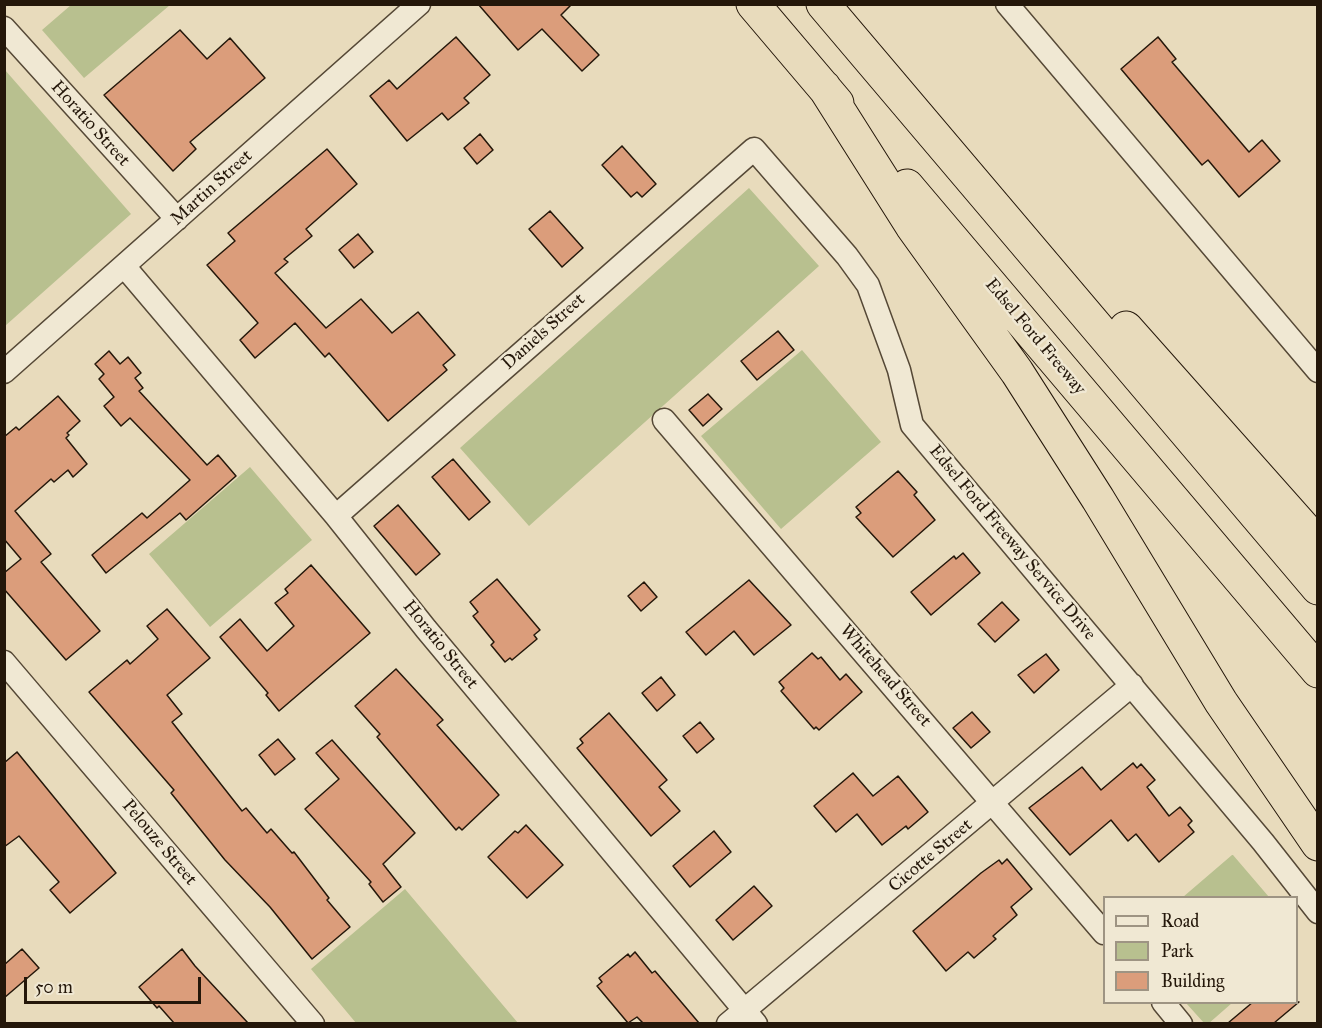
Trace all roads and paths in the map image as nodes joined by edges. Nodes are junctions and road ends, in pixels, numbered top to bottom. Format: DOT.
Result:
graph roads {
  1 [pos="419,4"];
  2 [pos="753,4"];
  3 [pos="823,4"];
  4 [pos="1007,4"];
  5 [pos="4,28"];
  6 [pos="824,87"];
  7 [pos="754,149"];
  8 [pos="177,219"];
  9 [pos="1036,254"];
  10 [pos="124,266"];
  11 [pos="1317,371"];
  12 [pos="4,372"];
  13 [pos="664,420"];
  14 [pos="336,516"];
  15 [pos="1317,544"];
  16 [pos="1317,588"];
  17 [pos="4,662"];
  18 [pos="1317,671"];
  19 [pos="1132,685"];
  20 [pos="994,802"];
  21 [pos="1317,844"];
  22 [pos="1317,912"];
  23 [pos="1103,932"];
  24 [pos="1165,1004"];
  25 [pos="743,1019"];
  26 [pos="312,1023"];
  27 [pos="1181,1023"];
  1 -- 8 [label="street, Martin Street"];
  2 -- 6 [label="highway, Edsel Ford Freeway"];
  3 -- 9 [label="highway"];
  4 -- 11 [label="street"];
  5 -- 8 [label="street, Horatio Street"];
  6 -- 18 [label="highway, Edsel Ford Freeway"];
  6 -- 21 [label="highway"];
  7 -- 14 [label="street, Daniels Street"];
  7 -- 19 [label="street, Edsel Ford Freeway Service Drive"];
  8 -- 10 [label="street, Martin Street"];
  9 -- 15 [label="highway"];
  9 -- 16 [label="highway"];
  10 -- 12 [label="street, Martin Street"];
  10 -- 14 [label="street, Horatio Street"];
  13 -- 20 [label="street, Whitehead Street"];
  14 -- 25 [label="street, Horatio Street"];
  17 -- 26 [label="street, Pelouze Street"];
  19 -- 20 [label="street, Cicotte Street"];
  19 -- 22 [label="street, Edsel Ford Freeway Service Drive"];
  20 -- 23 [label="street, Whitehead Street"];
  20 -- 25 [label="street, Cicotte Street"];
  24 -- 27 [label="street"];
}
